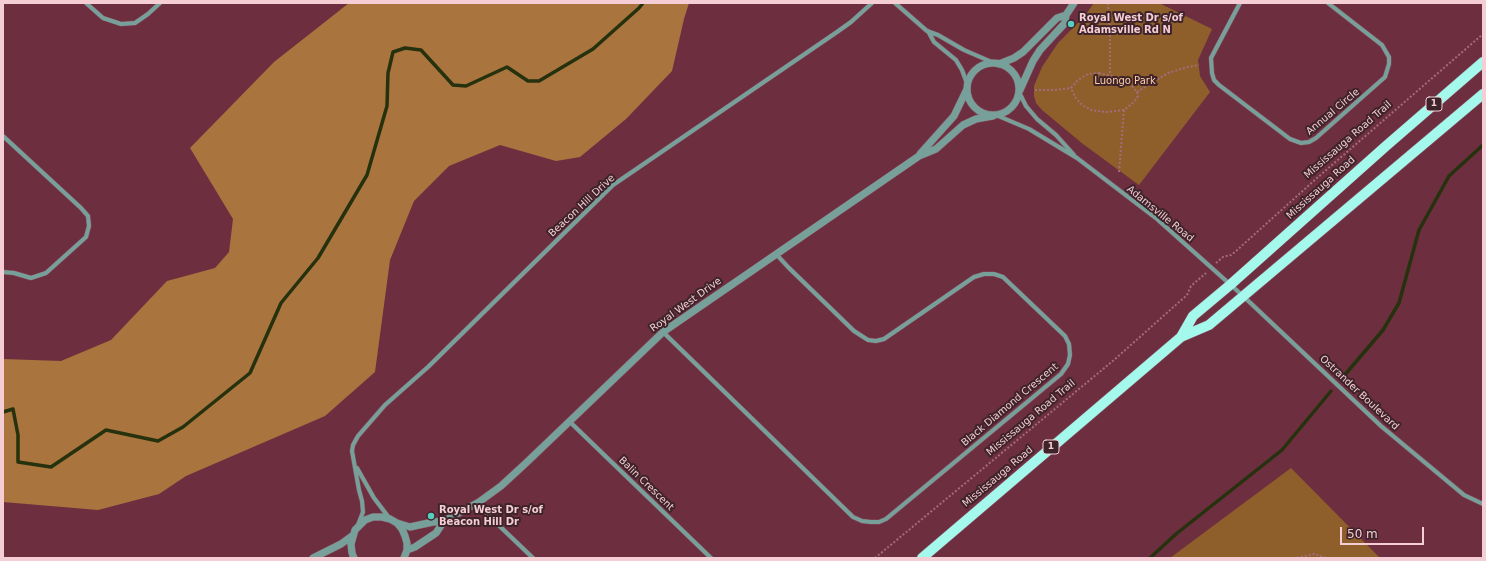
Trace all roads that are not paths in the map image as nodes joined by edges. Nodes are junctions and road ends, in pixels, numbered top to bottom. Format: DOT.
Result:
graph roads {
  1 [pos="86,3"];
  2 [pos="160,3"];
  3 [pos="872,3"];
  4 [pos="895,3"];
  5 [pos="1074,3"];
  6 [pos="1240,3"];
  7 [pos="1328,3"];
  8 [pos="1066,15"];
  9 [pos="927,31"];
  10 [pos="1483,62"];
  11 [pos="996,64"];
  12 [pos="967,88"];
  13 [pos="1019,91"];
  14 [pos="1483,94"];
  15 [pos="995,116"];
  16 [pos="3,136"];
  17 [pos="919,156"];
  18 [pos="1077,158"];
  19 [pos="776,254"];
  20 [pos="3,272"];
  21 [pos="1230,284"];
  22 [pos="1242,295"];
  23 [pos="664,332"];
  24 [pos="1181,337"];
  25 [pos="569,421"];
  26 [pos="356,467"];
  27 [pos="479,502"];
  28 [pos="1483,504"];
  29 [pos="390,519"];
  30 [pos="444,521"];
  31 [pos="397,523"];
  32 [pos="358,526"];
  33 [pos="352,536"];
  34 [pos="407,550"];
  35 [pos="313,558"];
  36 [pos="354,558"];
  37 [pos="404,558"];
  38 [pos="533,558"];
  39 [pos="711,558"];
  40 [pos="922,558"];
  1 -- 2 [label="street"];
  3 -- 26 [label="street, Beacon Hill Drive"];
  4 -- 9 [label="street"];
  5 -- 8 [label="street"];
  6 -- 7 [label="street, Annual Circle"];
  8 -- 11 [label="street"];
  8 -- 13 [label="street"];
  9 -- 11 [label="street"];
  9 -- 12 [label="street"];
  10 -- 21 [label="main road, Mississauga Road / 1"];
  11 -- 12 [label="street"];
  11 -- 13 [label="street"];
  12 -- 15 [label="street"];
  12 -- 17 [label="street, Royal West Drive"];
  13 -- 15 [label="street"];
  13 -- 18 [label="street, Adamsville Road"];
  14 -- 22 [label="main road, Mississauga Road / 1"];
  15 -- 17 [label="street, Royal West Drive"];
  15 -- 18 [label="street, Adamsville Road"];
  16 -- 20 [label="street"];
  17 -- 19 [label="street, Royal West Drive"];
  18 -- 21 [label="street, Adamsville Road"];
  19 -- 23 [label="street, Royal West Drive"];
  19 -- 23 [label="street, Black Diamond Crescent"];
  21 -- 22 [label="street, Ostrander Boulevard"];
  21 -- 24 [label="main road, Mississauga Road / 1"];
  22 -- 24 [label="main road, Mississauga Road / 1"];
  22 -- 28 [label="street, Ostrander Boulevard"];
  23 -- 25 [label="street, Royal West Drive"];
  24 -- 40 [label="main road, Mississauga Road / 1"];
  25 -- 27 [label="street, Royal West Drive"];
  25 -- 39 [label="street, Balin Crescent"];
  26 -- 29 [label="street, Beacon Hill Drive"];
  26 -- 32 [label="street, Beacon Hill Drive"];
  27 -- 30 [label="street, Royal West Drive"];
  27 -- 38 [label="street"];
  29 -- 31 [label="street"];
  29 -- 32 [label="street"];
  30 -- 31 [label="street, Royal West Drive"];
  30 -- 34 [label="street, Royal West Drive"];
  31 -- 34 [label="street"];
  32 -- 33 [label="street"];
  33 -- 35 [label="street"];
  33 -- 36 [label="street"];
  34 -- 37 [label="street"];
}
